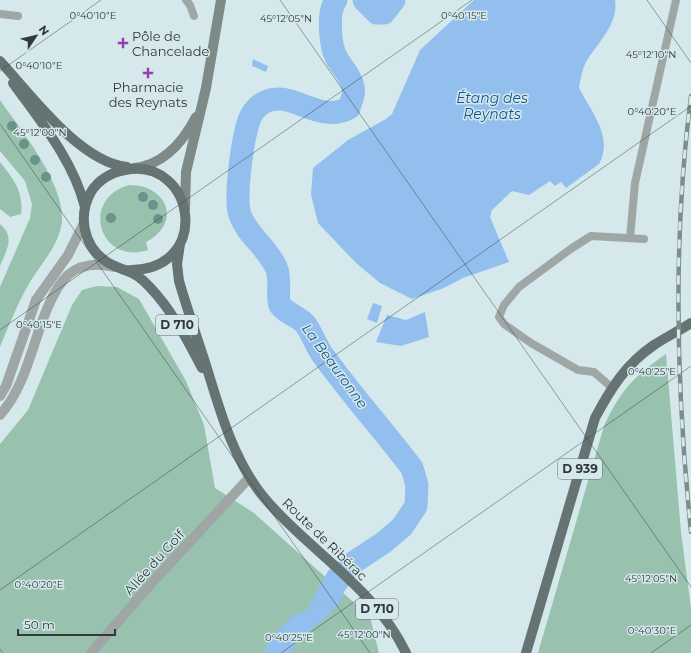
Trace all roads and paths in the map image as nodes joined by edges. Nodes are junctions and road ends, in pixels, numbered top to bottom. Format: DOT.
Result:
graph roads {
  1 [pos="186,0"];
  2 [pos="221,0"];
  3 [pos="676,0"];
  4 [pos="0,14"];
  5 [pos="18,16"];
  6 [pos="194,16"];
  7 [pos="0,61"];
  8 [pos="0,66"];
  9 [pos="200,108"];
  10 [pos="133,168"];
  11 [pos="85,206"];
  12 [pos="185,210"];
  13 [pos="84,223"];
  14 [pos="630,238"];
  15 [pos="644,239"];
  16 [pos="180,244"];
  17 [pos="120,268"];
  18 [pos="691,323"];
  19 [pos="611,387"];
  20 [pos="215,393"];
  21 [pos="0,396"];
  22 [pos="0,415"];
  23 [pos="249,478"];
  24 [pos="395,634"];
  25 [pos="91,653"];
  26 [pos="398,653"];
  27 [pos="406,653"];
  28 [pos="526,653"];
  1 -- 6 [label="lane"];
  2 -- 9 [label="main road"];
  3 -- 14 [label="lane"];
  4 -- 5 [label="lane"];
  7 -- 10 [label="main road, Route de Ribérac"];
  8 -- 11 [label="main road, Route de Ribérac"];
  9 -- 10 [label="main road"];
  9 -- 12 [label="main road"];
  10 -- 11 [label="main road, Route de Ribérac"];
  10 -- 12 [label="main road, Route de Ribérac"];
  11 -- 13 [label="main road, Route de Ribérac"];
  12 -- 16 [label="main road, Route de Ribérac"];
  13 -- 17 [label="main road, Route de Ribérac"];
  13 -- 21 [label="street"];
  14 -- 15 [label="lane"];
  14 -- 19 [label="lane"];
  16 -- 17 [label="main road, Route de Ribérac"];
  16 -- 20 [label="main road, Route de Ribérac / D 710"];
  17 -- 20 [label="main road, Route de Ribérac / D 710"];
  17 -- 22 [label="street"];
  18 -- 19 [label="main road, D 939"];
  19 -- 28 [label="main road, D 939"];
  20 -- 23 [label="main road, Route de Ribérac / D 710"];
  23 -- 24 [label="main road, Route de Ribérac / D 710"];
  23 -- 25 [label="street, Allée du Golf"];
  24 -- 26 [label="main road, Route de Ribérac / D 710"];
  24 -- 27 [label="main road, Route de Ribérac / D 710"];
}
